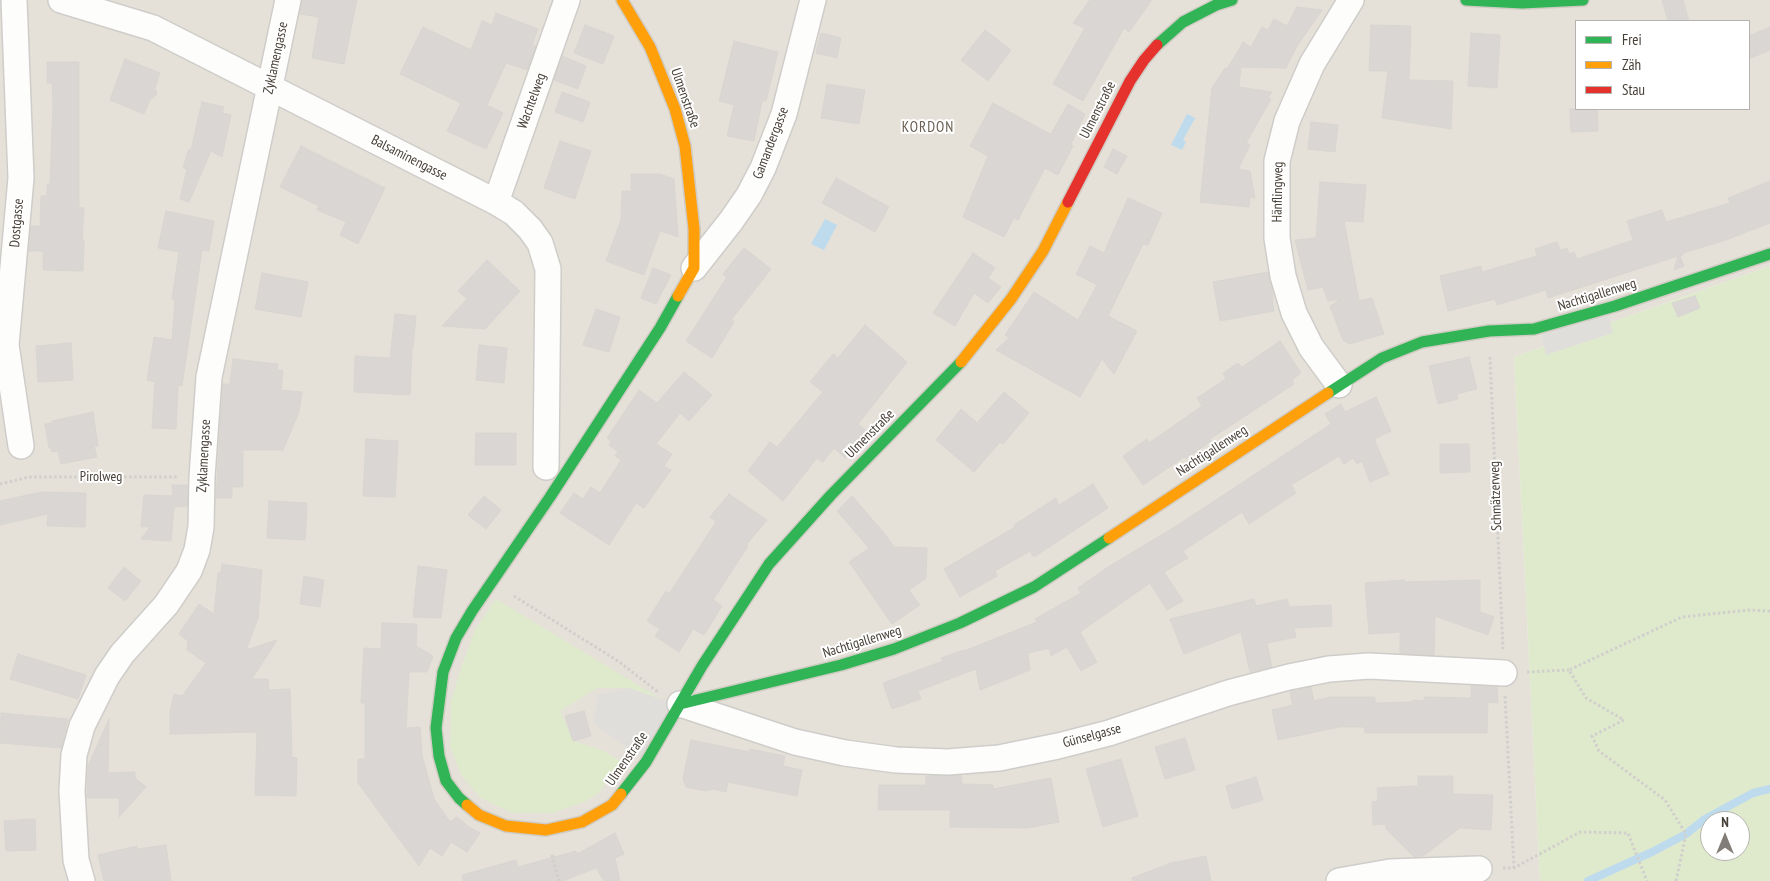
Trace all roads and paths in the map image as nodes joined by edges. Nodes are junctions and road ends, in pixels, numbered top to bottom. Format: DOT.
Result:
graph roads {
  1 [pos="14,0"];
  2 [pos="61,0"];
  3 [pos="288,0"];
  4 [pos="567,0"];
  5 [pos="622,0"];
  6 [pos="813,0"];
  7 [pos="1232,0"];
  8 [pos="1351,0"];
  9 [pos="1466,0"];
  10 [pos="1583,0"];
  11 [pos="269,87"];
  12 [pos="496,202"];
  13 [pos="1770,254"];
  14 [pos="694,268"];
  15 [pos="1489,331"];
  16 [pos="1339,385"];
  17 [pos="22,446"];
  18 [pos="546,467"];
  19 [pos="202,477"];
  20 [pos="0,484"];
  21 [pos="512,594"];
  22 [pos="1770,612"];
  23 [pos="1569,670"];
  24 [pos="1504,673"];
  25 [pos="679,706"];
  26 [pos="551,850"];
  27 [pos="1479,868"];
  28 [pos="82,881"];
  29 [pos="560,881"];
  30 [pos="1339,881"];
  31 [pos="1647,881"];
  32 [pos="1676,881"];
  1 -- 17 [label="street, Dostgasse"];
  2 -- 11 [label="street, Balsaminengasse"];
  3 -- 11 [label="street, Zyklamengasse"];
  4 -- 12 [label="street, Wachtelweg"];
  5 -- 14 [label="street, Ulmenstraße"];
  6 -- 14 [label="street, Gamandergasse"];
  7 -- 25 [label="street, Ulmenstraße"];
  8 -- 16 [label="street, Hänflingweg"];
  9 -- 10 [label="street"];
  11 -- 12 [label="street, Balsaminengasse"];
  11 -- 19 [label="street, Zyklamengasse"];
  12 -- 18 [label="street, Balsaminengasse"];
  13 -- 15 [label="street, Nachtigallenweg"];
  14 -- 25 [label="street, Ulmenstraße"];
  15 -- 16 [label="street, Nachtigallenweg"];
  15 -- 24 [label="path, Schmätzerweg"];
  16 -- 25 [label="street, Nachtigallenweg"];
  19 -- 20 [label="path, Pirolweg"];
  19 -- 28 [label="street, Zyklamengasse"];
  21 -- 25 [label="path"];
  22 -- 23 [label="path"];
  23 -- 24 [label="path"];
  23 -- 32 [label="path"];
  24 -- 25 [label="street, Günselgasse"];
  24 -- 31 [label="path, Schmätzerweg"];
  26 -- 29 [label="path"];
  27 -- 30 [label="street"];
}
